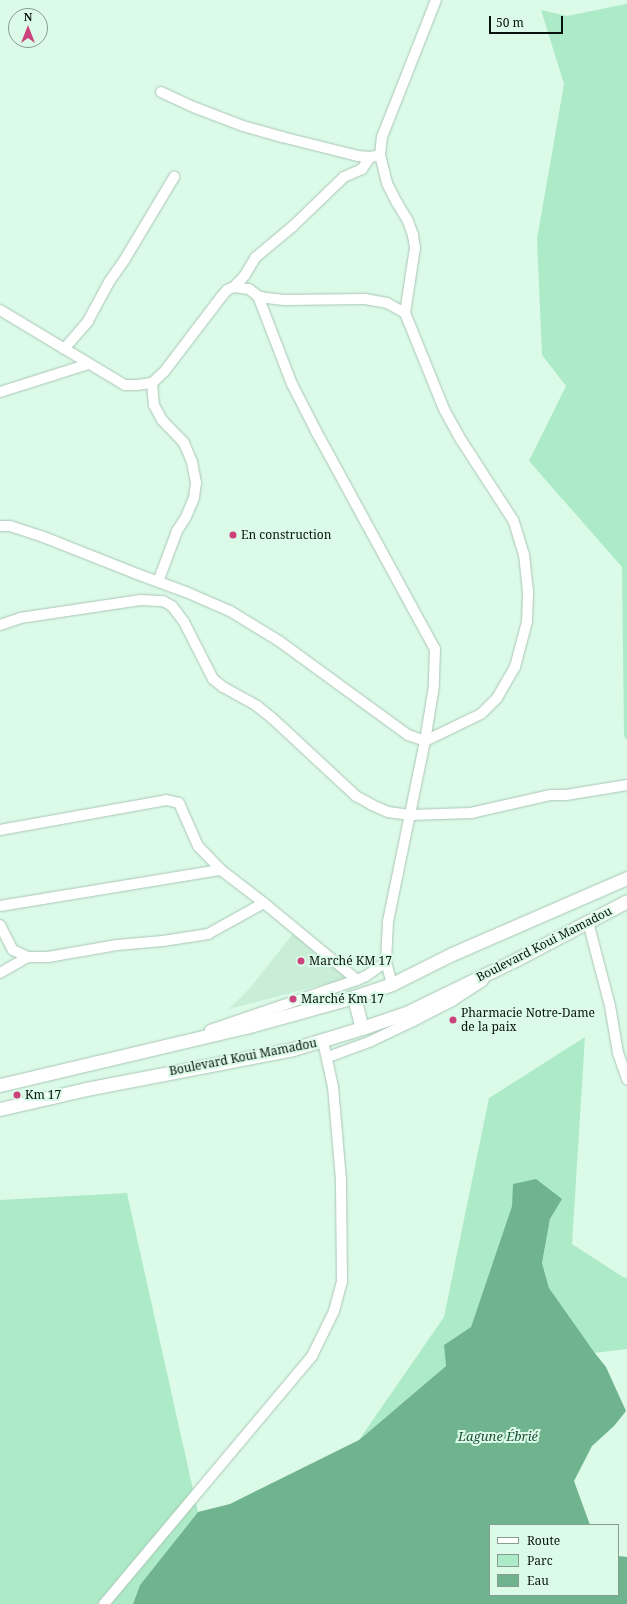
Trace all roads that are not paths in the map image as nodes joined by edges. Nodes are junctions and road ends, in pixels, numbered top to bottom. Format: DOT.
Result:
graph roads {
  1 [pos="436,0"];
  2 [pos="161,92"];
  3 [pos="380,155"];
  4 [pos="370,157"];
  5 [pos="174,177"];
  6 [pos="234,287"];
  7 [pos="258,296"];
  8 [pos="0,310"];
  9 [pos="405,313"];
  10 [pos="64,349"];
  11 [pos="90,364"];
  12 [pos="152,383"];
  13 [pos="0,392"];
  14 [pos="0,526"];
  15 [pos="158,582"];
  16 [pos="0,625"];
  17 [pos="425,741"];
  18 [pos="627,785"];
  19 [pos="410,815"];
  20 [pos="0,830"];
  21 [pos="221,870"];
  22 [pos="627,878"];
  23 [pos="627,901"];
  24 [pos="264,903"];
  25 [pos="0,906"];
  26 [pos="588,922"];
  27 [pos="0,925"];
  28 [pos="28,957"];
  29 [pos="517,959"];
  30 [pos="386,962"];
  31 [pos="0,973"];
  32 [pos="357,980"];
  33 [pos="392,984"];
  34 [pos="354,997"];
  35 [pos="362,1028"];
  36 [pos="324,1040"];
  37 [pos="170,1045"];
  38 [pos="328,1057"];
  39 [pos="627,1079"];
  40 [pos="0,1085"];
  41 [pos="0,1109"];
  42 [pos="104,1604"];
  1 -- 3 [label="street"];
  2 -- 4 [label="street"];
  3 -- 4 [label="street"];
  3 -- 9 [label="street"];
  4 -- 6 [label="street"];
  5 -- 10 [label="street"];
  6 -- 7 [label="street"];
  6 -- 12 [label="street"];
  7 -- 9 [label="street"];
  7 -- 17 [label="street"];
  8 -- 10 [label="street"];
  9 -- 17 [label="street"];
  10 -- 11 [label="street"];
  11 -- 12 [label="street"];
  11 -- 13 [label="street"];
  12 -- 15 [label="street"];
  14 -- 15 [label="street"];
  15 -- 17 [label="street"];
  16 -- 19 [label="street"];
  17 -- 19 [label="street"];
  18 -- 19 [label="street"];
  19 -- 30 [label="street"];
  20 -- 21 [label="street"];
  21 -- 24 [label="street"];
  21 -- 25 [label="street"];
  22 -- 33 [label="main road, Boulevard Koui Mamadou"];
  23 -- 26 [label="main road, Boulevard Koui Mamadou"];
  24 -- 28 [label="street"];
  24 -- 32 [label="street"];
  26 -- 29 [label="main road, Boulevard Koui Mamadou"];
  26 -- 39 [label="street"];
  27 -- 28 [label="street"];
  28 -- 31 [label="street"];
  29 -- 35 [label="main road, Boulevard Koui Mamadou"];
  29 -- 38 [label="street"];
  30 -- 32 [label="street"];
  30 -- 33 [label="street"];
  32 -- 37 [label="street"];
  33 -- 34 [label="main road, Boulevard Koui Mamadou"];
  34 -- 35 [label="main road"];
  34 -- 37 [label="main road, Boulevard Koui Mamadou"];
  35 -- 36 [label="main road, Boulevard Koui Mamadou"];
  36 -- 38 [label="street"];
  36 -- 41 [label="main road, Boulevard Koui Mamadou"];
  37 -- 40 [label="main road, Boulevard Koui Mamadou"];
  38 -- 42 [label="street"];
}
